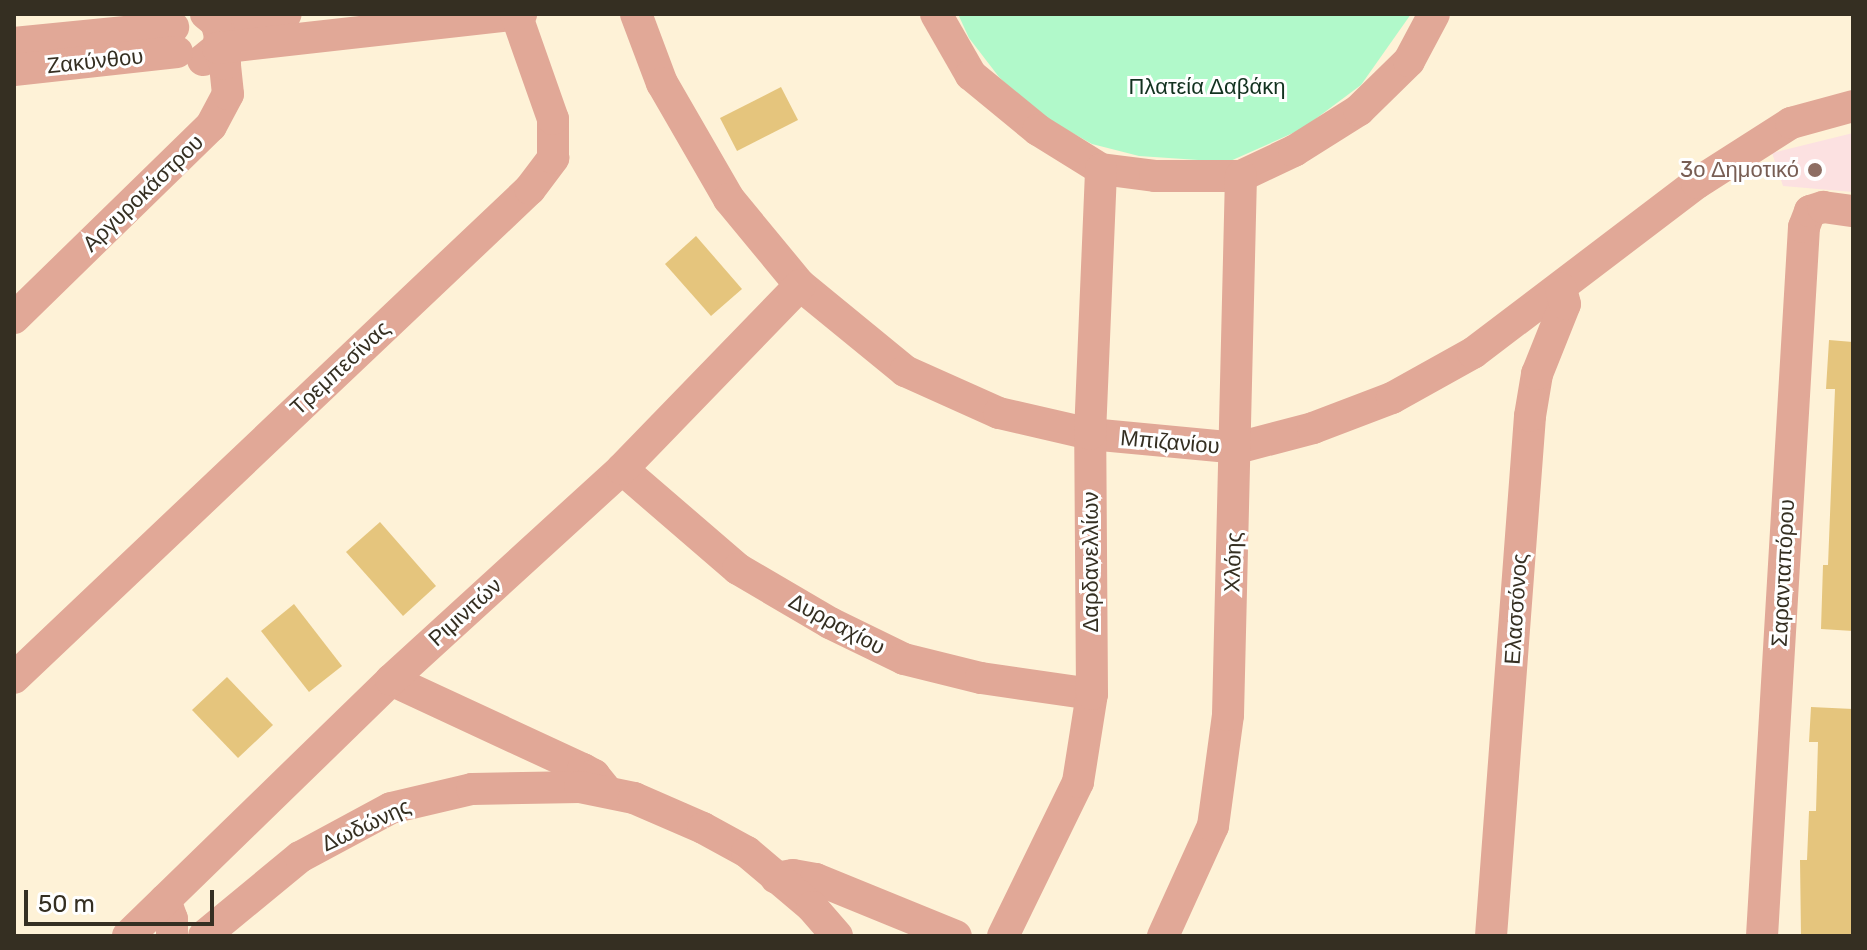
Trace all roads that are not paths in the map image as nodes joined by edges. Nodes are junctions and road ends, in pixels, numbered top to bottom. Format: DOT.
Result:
graph roads {
  1 [pos="286,14"];
  2 [pos="518,14"];
  3 [pos="636,14"];
  4 [pos="936,14"];
  5 [pos="1434,14"];
  6 [pos="196,30"];
  7 [pos="14,43"];
  8 [pos="14,70"];
  9 [pos="1853,106"];
  10 [pos="1101,169"];
  11 [pos="1241,176"];
  12 [pos="1853,211"];
  13 [pos="800,285"];
  14 [pos="1561,289"];
  15 [pos="14,318"];
  16 [pos="1090,434"];
  17 [pos="1237,448"];
  18 [pos="622,469"];
  19 [pos="14,678"];
  20 [pos="391,680"];
  21 [pos="1092,694"];
  22 [pos="606,790"];
  23 [pos="776,878"];
  24 [pos="165,900"];
  25 [pos="128,936"];
  26 [pos="172,936"];
  27 [pos="204,936"];
  28 [pos="837,936"];
  29 [pos="956,936"];
  30 [pos="1003,936"];
  31 [pos="1163,936"];
  32 [pos="1491,936"];
  33 [pos="1762,936"];
  1 -- 6 [label="street, Ζακύνθου"];
  2 -- 6 [label="street, Ζακύνθου"];
  2 -- 19 [label="street, Τρεμπεσίνας"];
  3 -- 13 [label="street, Μπιζανίου"];
  4 -- 10 [label="street"];
  5 -- 11 [label="street"];
  6 -- 7 [label="street, Ζακύνθου"];
  6 -- 8 [label="street, Ζακύνθου"];
  6 -- 15 [label="street, Αργυροκάστρου"];
  9 -- 14 [label="street, Μπιζανίου"];
  10 -- 11 [label="street"];
  10 -- 16 [label="street, Δαρδανελλίων"];
  11 -- 17 [label="street, Χλόης"];
  12 -- 33 [label="street, Σαρανταπόρου"];
  13 -- 16 [label="street, Μπιζανίου"];
  13 -- 18 [label="street, Ριμινιτών"];
  14 -- 17 [label="street, Μπιζανίου"];
  14 -- 32 [label="street, Ελασσόνος"];
  16 -- 17 [label="street, Μπιζανίου"];
  16 -- 21 [label="street, Δαρδανελλίων"];
  17 -- 31 [label="street, Χλόης"];
  18 -- 20 [label="street, Ριμινιτών"];
  18 -- 21 [label="street, Δυρραχίου"];
  20 -- 22 [label="street, Δωδώνης"];
  20 -- 24 [label="street, Ριμινιτών"];
  21 -- 30 [label="street, Δαρδανελλίων"];
  22 -- 23 [label="street, Δωδώνης"];
  22 -- 27 [label="street, Δωδώνης"];
  23 -- 28 [label="street, Δωδώνης"];
  23 -- 29 [label="street"];
  24 -- 25 [label="street, Ριμινιτών"];
  24 -- 26 [label="street"];
}
